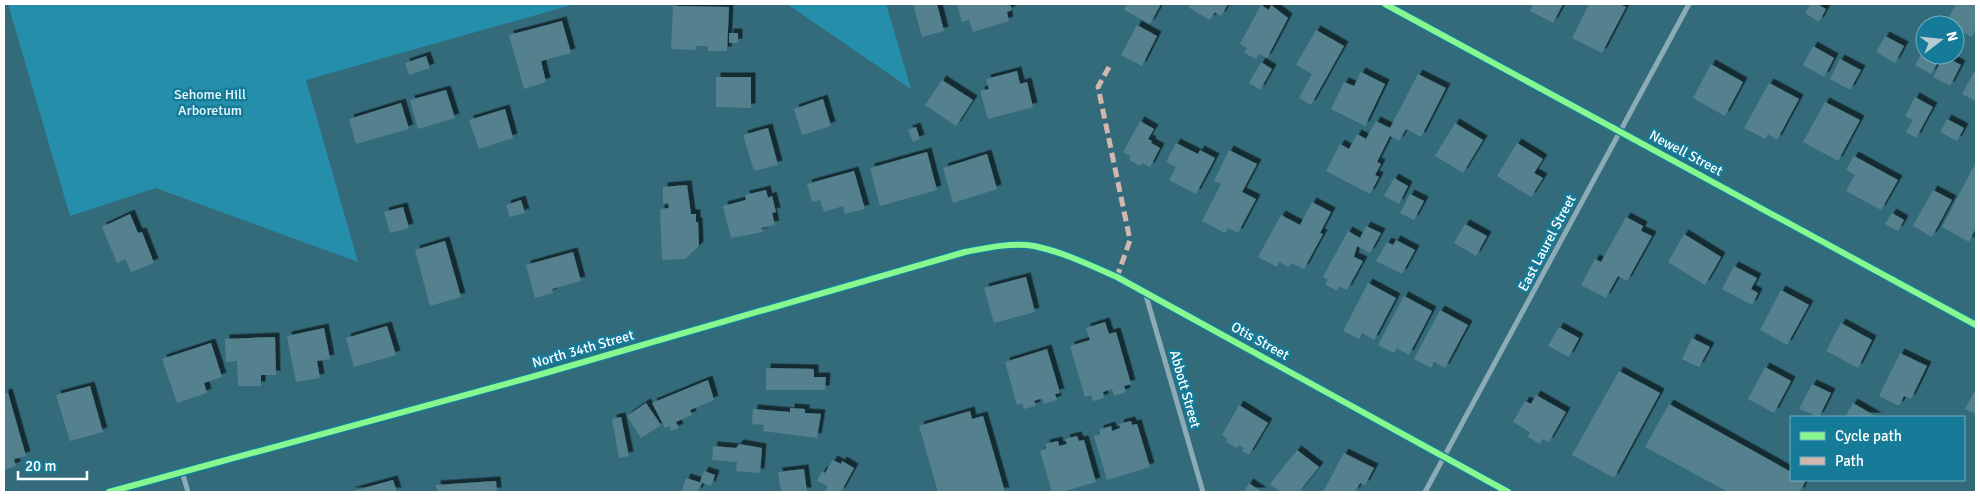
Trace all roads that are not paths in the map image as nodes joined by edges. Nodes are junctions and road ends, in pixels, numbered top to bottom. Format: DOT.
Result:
graph roads {
  1 [pos="1385,4"];
  2 [pos="1689,4"];
  3 [pos="1620,132"];
  4 [pos="990,248"];
  5 [pos="1145,292"];
  6 [pos="1976,325"];
  7 [pos="1444,457"];
  8 [pos="182,472"];
  9 [pos="109,492"];
  10 [pos="188,492"];
  11 [pos="1203,492"];
  12 [pos="1425,492"];
  13 [pos="1508,492"];
  1 -- 3 [label="street, Newell Street"];
  2 -- 3 [label="street, East Laurel Street"];
  3 -- 6 [label="street, Newell Street"];
  3 -- 7 [label="street, East Laurel Street"];
  4 -- 5 [label="street, Otis Street"];
  4 -- 8 [label="street, North 34th Street"];
  5 -- 7 [label="street, Otis Street"];
  5 -- 11 [label="street, Abbott Street"];
  7 -- 12 [label="street, East Laurel Street"];
  7 -- 13 [label="street, Otis Street"];
  8 -- 9 [label="street, North 34th Street"];
  8 -- 10 [label="street"];
}
